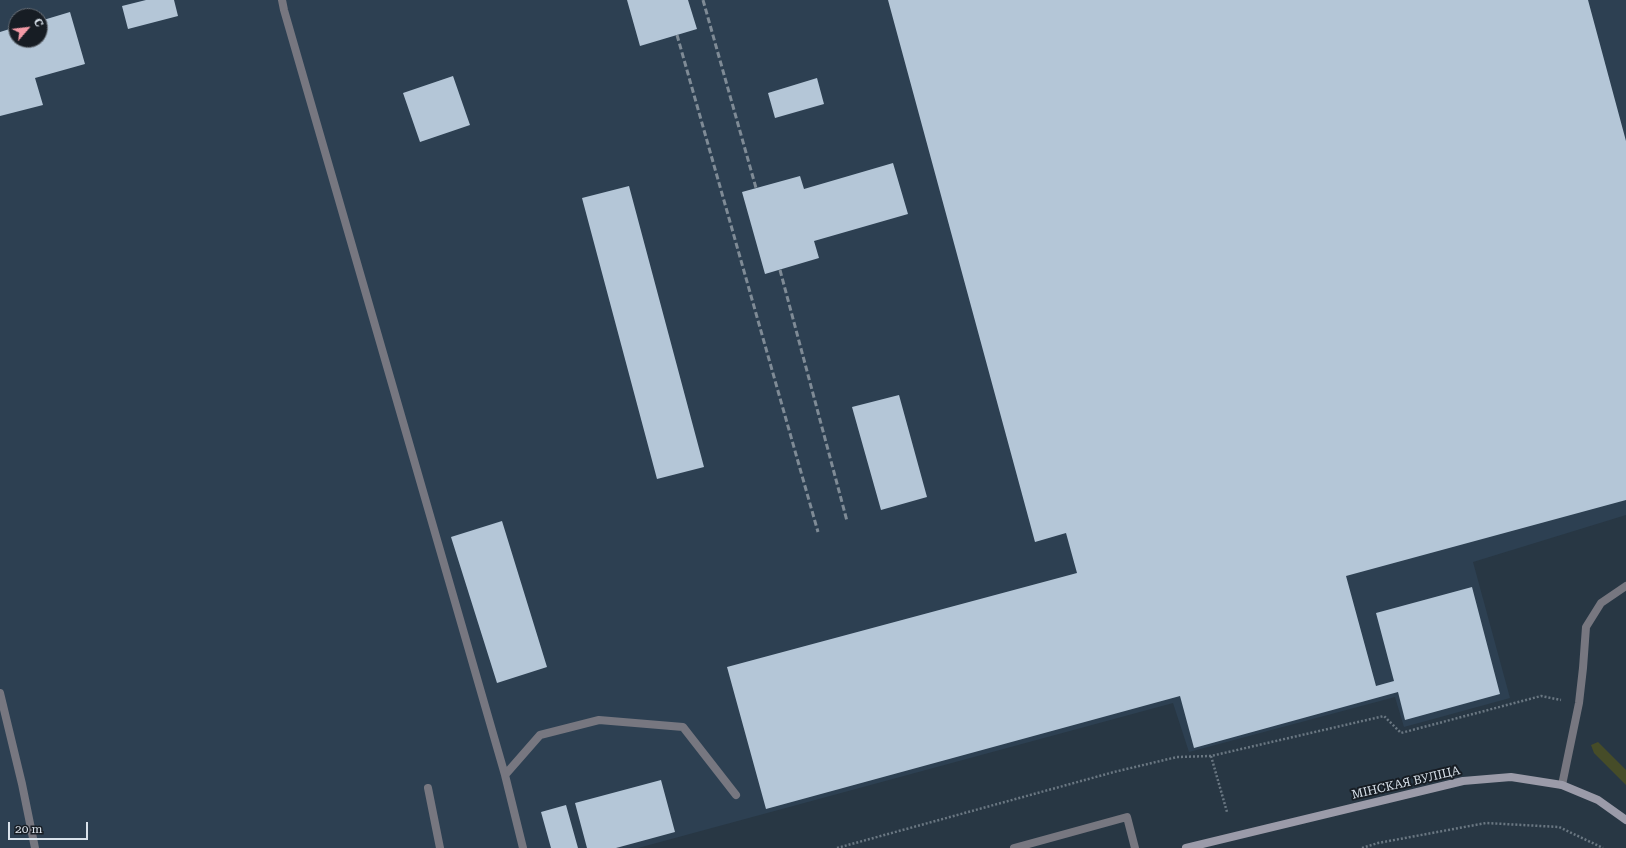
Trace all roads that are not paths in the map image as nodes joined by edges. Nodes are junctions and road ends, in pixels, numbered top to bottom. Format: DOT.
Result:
graph roads {
  1 [pos="282,0"];
  2 [pos="1626,586"];
  3 [pos="0,693"];
  4 [pos="505,776"];
  5 [pos="1562,785"];
  6 [pos="428,788"];
  7 [pos="736,795"];
  8 [pos="1626,820"];
  9 [pos="35,848"];
  10 [pos="440,848"];
  11 [pos="523,848"];
  12 [pos="1014,848"];
  13 [pos="1135,848"];
  14 [pos="1186,848"];
  1 -- 4 [label="lane"];
  2 -- 5 [label="lane"];
  3 -- 9 [label="lane"];
  4 -- 7 [label="lane"];
  4 -- 11 [label="lane"];
  5 -- 8 [label="main road, МІНСКАЯ ВУЛІЦА"];
  5 -- 14 [label="main road, МІНСКАЯ ВУЛІЦА"];
  6 -- 10 [label="lane"];
  12 -- 13 [label="lane"];
}
